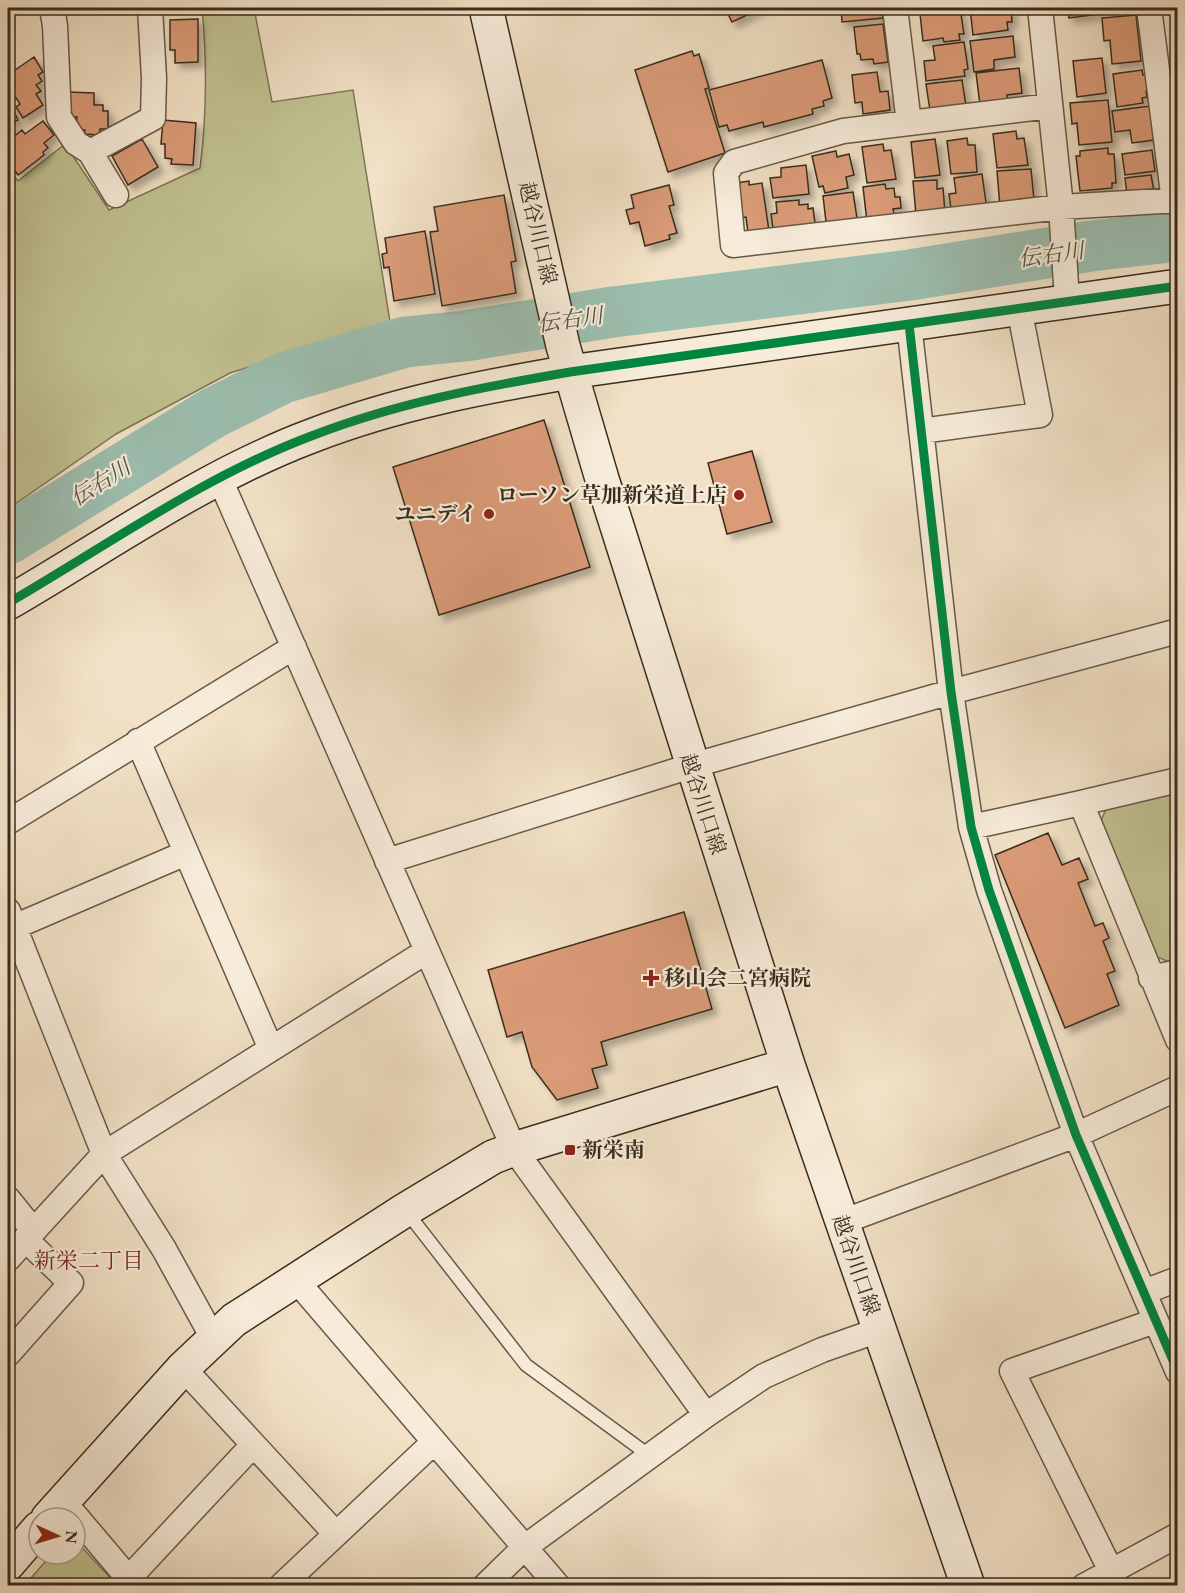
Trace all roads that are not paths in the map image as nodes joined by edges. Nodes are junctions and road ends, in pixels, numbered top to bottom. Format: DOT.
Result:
graph roads {
  1 [pos="52,8"];
  2 [pos="150,8"];
  3 [pos="486,8"];
  4 [pos="895,8"];
  5 [pos="1040,8"];
  6 [pos="1149,8"];
  7 [pos="1050,106"];
  8 [pos="909,123"];
  9 [pos="90,152"];
  10 [pos="116,195"];
  11 [pos="1176,201"];
  12 [pos="1061,216"];
  13 [pos="1178,286"];
  14 [pos="1066,293"];
  15 [pos="1019,308"];
  16 [pos="909,324"];
  17 [pos="567,359"];
  18 [pos="921,431"];
  19 [pos="219,477"];
  20 [pos="8,603"];
  21 [pos="1178,632"];
  22 [pos="294,647"];
  23 [pos="951,692"];
  24 [pos="138,741"];
  25 [pos="691,766"];
  26 [pos="1178,780"];
  27 [pos="1081,803"];
  28 [pos="8,822"];
  29 [pos="971,827"];
  30 [pos="186,853"];
  31 [pos="387,861"];
  32 [pos="10,924"];
  33 [pos="427,951"];
  34 [pos="1178,972"];
  35 [pos="1151,978"];
  36 [pos="1178,1040"];
  37 [pos="271,1049"];
  38 [pos="788,1065"];
  39 [pos="1178,1088"];
  40 [pos="1076,1135"];
  41 [pos="514,1149"];
  42 [pos="104,1154"];
  43 [pos="8,1199"];
  44 [pos="405,1210"];
  45 [pos="842,1222"];
  46 [pos="29,1235"];
  47 [pos="8,1259"];
  48 [pos="295,1279"];
  49 [pos="1178,1279"];
  50 [pos="1144,1292"];
  51 [pos="1155,1321"];
  52 [pos="879,1330"];
  53 [pos="213,1338"];
  54 [pos="8,1354"];
  55 [pos="183,1368"];
  56 [pos="1178,1372"];
  57 [pos="706,1415"];
  58 [pos="434,1442"];
  59 [pos="254,1445"];
  60 [pos="650,1456"];
  61 [pos="58,1506"];
  62 [pos="335,1533"];
  63 [pos="1178,1536"];
  64 [pos="87,1539"];
  65 [pos="525,1547"];
  66 [pos="1111,1571"];
  67 [pos="132,1582"];
  68 [pos="281,1586"];
  69 [pos="485,1586"];
  70 [pos="558,1586"];
  71 [pos="968,1586"];
  72 [pos="1084,1586"];
  1 -- 9 [label="street"];
  2 -- 9 [label="street"];
  3 -- 17 [label="street, 越谷川口線"];
  4 -- 8 [label="street"];
  5 -- 7 [label="street"];
  6 -- 11 [label="street"];
  7 -- 8 [label="street"];
  7 -- 12 [label="street"];
  8 -- 12 [label="street"];
  9 -- 10 [label="street"];
  11 -- 12 [label="street"];
  12 -- 14 [label="street"];
  13 -- 14 [label="street"];
  14 -- 15 [label="street"];
  15 -- 16 [label="street"];
  15 -- 18 [label="street"];
  16 -- 17 [label="street"];
  16 -- 18 [label="street"];
  17 -- 19 [label="street"];
  17 -- 25 [label="street, 越谷川口線"];
  18 -- 23 [label="street"];
  19 -- 20 [label="street"];
  19 -- 22 [label="street"];
  21 -- 23 [label="street"];
  22 -- 24 [label="street"];
  22 -- 31 [label="street"];
  23 -- 25 [label="street"];
  23 -- 29 [label="street"];
  24 -- 28 [label="street"];
  24 -- 30 [label="street"];
  25 -- 31 [label="street"];
  25 -- 38 [label="street, 越谷川口線"];
  26 -- 27 [label="street"];
  27 -- 29 [label="street"];
  27 -- 35 [label="street"];
  29 -- 40 [label="street"];
  30 -- 32 [label="street"];
  30 -- 37 [label="street"];
  31 -- 33 [label="street"];
  32 -- 42 [label="street"];
  33 -- 37 [label="street"];
  33 -- 41 [label="street"];
  34 -- 35 [label="street"];
  35 -- 36 [label="street"];
  37 -- 42 [label="street"];
  38 -- 41 [label="street"];
  38 -- 45 [label="street, 越谷川口線"];
  39 -- 40 [label="street"];
  40 -- 45 [label="street"];
  40 -- 50 [label="street"];
  41 -- 44 [label="street"];
  41 -- 57 [label="street"];
  42 -- 46 [label="street"];
  42 -- 53 [label="street"];
  43 -- 46 [label="street"];
  44 -- 48 [label="street"];
  44 -- 60 [label="lane"];
  45 -- 52 [label="street, 越谷川口線"];
  46 -- 47 [label="street"];
  46 -- 54 [label="street"];
  48 -- 53 [label="street"];
  48 -- 58 [label="street"];
  49 -- 50 [label="street"];
  50 -- 51 [label="street"];
  51 -- 56 [label="street"];
  51 -- 66 [label="street"];
  52 -- 57 [label="street"];
  52 -- 71 [label="street, 越谷川口線"];
  53 -- 55 [label="street"];
  55 -- 59 [label="street"];
  55 -- 61 [label="street"];
  57 -- 60 [label="street"];
  58 -- 62 [label="street"];
  58 -- 65 [label="street"];
  59 -- 62 [label="street"];
  59 -- 67 [label="street"];
  60 -- 65 [label="street"];
  62 -- 68 [label="street"];
  63 -- 66 [label="street"];
  64 -- 67 [label="street"];
  65 -- 69 [label="street"];
  65 -- 70 [label="street"];
  66 -- 72 [label="street"];
}
